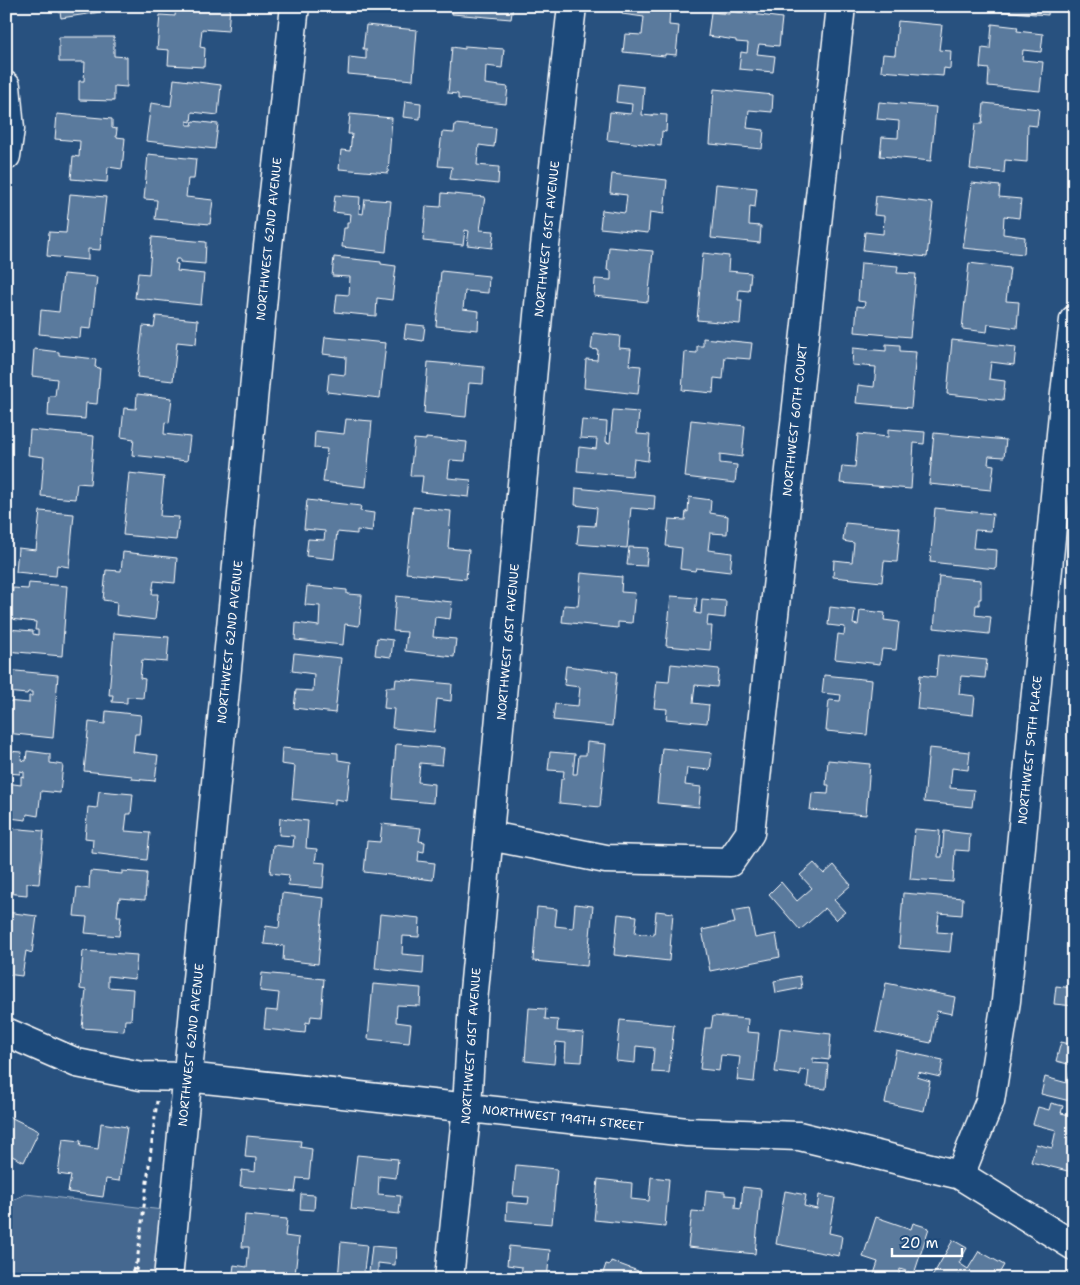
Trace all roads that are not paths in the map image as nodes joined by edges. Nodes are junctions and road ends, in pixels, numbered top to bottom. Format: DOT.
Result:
graph roads {
  1 [pos="294,6"];
  2 [pos="572,6"];
  3 [pos="841,6"];
  4 [pos="6,86"];
  5 [pos="6,156"];
  6 [pos="1074,320"];
  7 [pos="490,836"];
  8 [pos="6,1032"];
  9 [pos="188,1077"];
  10 [pos="467,1107"];
  11 [pos="960,1175"];
  12 [pos="1074,1246"];
  13 [pos="168,1279"];
  14 [pos="449,1279"];
  1 -- 9 [label="street, NORTHWEST 62ND AVENUE"];
  2 -- 7 [label="street, NORTHWEST 61ST AVENUE"];
  3 -- 7 [label="street, NORTHWEST 60TH COURT"];
  4 -- 5 [label="street"];
  6 -- 11 [label="street, NORTHWEST 59TH PLACE"];
  7 -- 10 [label="street, NORTHWEST 61ST AVENUE"];
  8 -- 9 [label="street, NORTHWEST 194TH STREET"];
  9 -- 10 [label="street, NORTHWEST 194TH STREET"];
  9 -- 13 [label="street, NORTHWEST 62ND AVENUE"];
  10 -- 11 [label="street, NORTHWEST 194TH STREET"];
  10 -- 14 [label="street, NORTHWEST 61ST AVENUE"];
  11 -- 12 [label="street, NORTHWEST 194TH STREET"];
}
